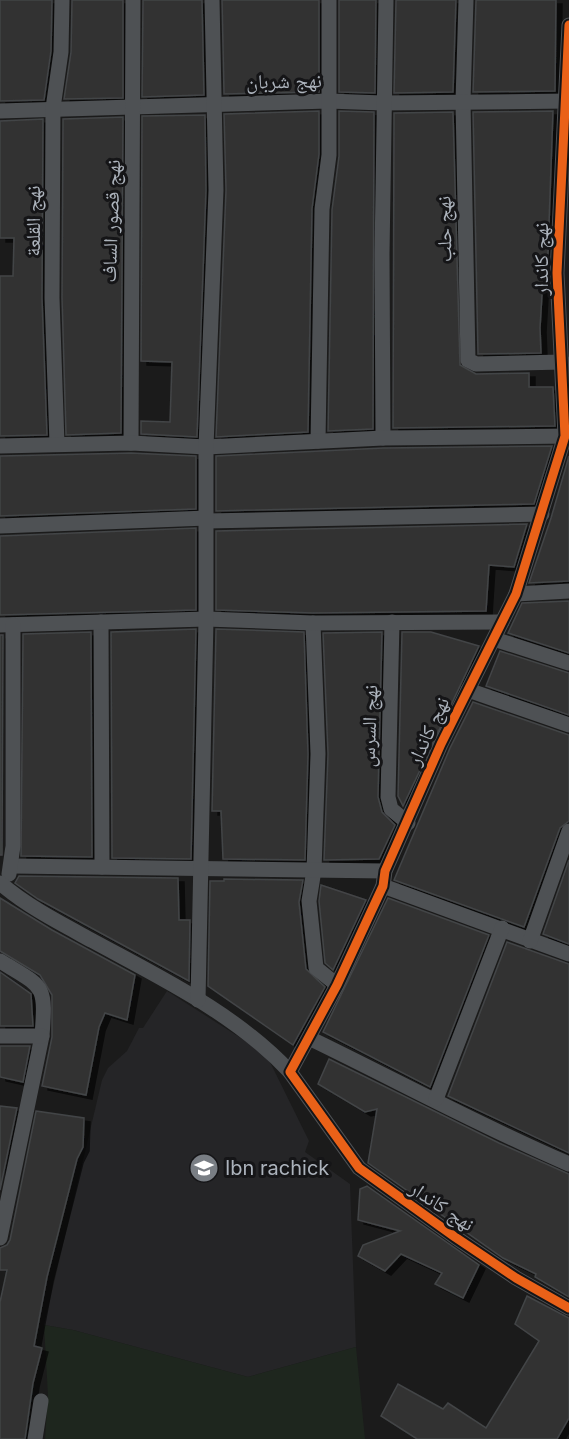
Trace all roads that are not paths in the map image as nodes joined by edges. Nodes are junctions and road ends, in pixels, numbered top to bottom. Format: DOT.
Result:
graph roads {
  1 [pos="62,0"];
  2 [pos="133,0"];
  3 [pos="212,0"];
  4 [pos="329,0"];
  5 [pos="386,0"];
  6 [pos="466,0"];
  7 [pos="569,25"];
  8 [pos="328,101"];
  9 [pos="463,101"];
  10 [pos="568,101"];
  11 [pos="214,103"];
  12 [pos="383,103"];
  13 [pos="134,106"];
  14 [pos="53,108"];
  15 [pos="0,111"];
  16 [pos="563,273"];
  17 [pos="565,331"];
  18 [pos="563,362"];
  19 [pos="567,436"];
  20 [pos="383,438"];
  21 [pos="318,441"];
  22 [pos="131,443"];
  23 [pos="57,444"];
  24 [pos="0,446"];
  25 [pos="206,447"];
  26 [pos="542,514"];
  27 [pos="207,519"];
  28 [pos="0,526"];
  29 [pos="569,591"];
  30 [pos="516,594"];
  31 [pos="206,619"];
  32 [pos="101,622"];
  33 [pos="392,622"];
  34 [pos="502,622"];
  35 [pos="314,623"];
  36 [pos="7,625"];
  37 [pos="494,639"];
  38 [pos="569,663"];
  39 [pos="468,690"];
  40 [pos="569,725"];
  41 [pos="408,822"];
  42 [pos="569,831"];
  43 [pos="12,866"];
  44 [pos="102,867"];
  45 [pos="200,867"];
  46 [pos="314,870"];
  47 [pos="384,879"];
  48 [pos="2,885"];
  49 [pos="502,928"];
  50 [pos="530,940"];
  51 [pos="569,954"];
  52 [pos="0,961"];
  53 [pos="337,985"];
  54 [pos="198,1000"];
  55 [pos="0,1035"];
  56 [pos="42,1036"];
  57 [pos="309,1038"];
  58 [pos="290,1072"];
  59 [pos="436,1099"];
  60 [pos="569,1164"];
  61 [pos="0,1238"];
  62 [pos="569,1308"];
  63 [pos="41,1401"];
  64 [pos="35,1439"];
  1 -- 14 [label="street, نهج القلعة"];
  2 -- 13 [label="street, نهج قصور الساف"];
  3 -- 11 [label="street"];
  4 -- 8 [label="street"];
  5 -- 12 [label="street"];
  6 -- 9 [label="street, نهج حلب"];
  7 -- 10 [label="street, نهج كاندار"];
  8 -- 11 [label="street, نهج شربان"];
  8 -- 12 [label="street, نهج شربان"];
  8 -- 21 [label="street"];
  9 -- 10 [label="street, نهج شربان"];
  9 -- 12 [label="street, نهج شربان"];
  9 -- 18 [label="street, نهج حلب"];
  10 -- 16 [label="street, نهج كاندار"];
  11 -- 13 [label="street, نهج شربان"];
  11 -- 25 [label="street"];
  12 -- 20 [label="street"];
  13 -- 14 [label="street, نهج شربان"];
  13 -- 22 [label="street, نهج قصور الساف"];
  14 -- 15 [label="street, نهج شربان"];
  14 -- 23 [label="street, نهج القلعة"];
  16 -- 17 [label="street, نهج كاندار"];
  17 -- 18 [label="street, نهج كاندار"];
  18 -- 19 [label="street, نهج كاندار"];
  19 -- 20 [label="street"];
  19 -- 26 [label="street, نهج كاندار"];
  20 -- 21 [label="street"];
  21 -- 25 [label="street"];
  22 -- 23 [label="street"];
  22 -- 25 [label="street"];
  23 -- 24 [label="street"];
  25 -- 27 [label="street"];
  26 -- 27 [label="street"];
  26 -- 30 [label="street, نهج كاندار"];
  27 -- 28 [label="street"];
  27 -- 31 [label="street"];
  29 -- 30 [label="street"];
  30 -- 34 [label="street, نهج كاندار"];
  31 -- 32 [label="street"];
  31 -- 35 [label="street"];
  31 -- 45 [label="street"];
  32 -- 36 [label="street"];
  32 -- 44 [label="street"];
  33 -- 34 [label="street"];
  33 -- 35 [label="street"];
  33 -- 41 [label="street, نهج السرس"];
  34 -- 37 [label="street, نهج كاندار"];
  35 -- 46 [label="street"];
  36 -- 43 [label="street"];
  37 -- 38 [label="street"];
  37 -- 39 [label="street, نهج كاندار"];
  39 -- 40 [label="street"];
  39 -- 41 [label="street, نهج كاندار"];
  41 -- 47 [label="street, نهج كاندار"];
  42 -- 50 [label="street"];
  43 -- 44 [label="street"];
  43 -- 48 [label="street"];
  44 -- 45 [label="street"];
  45 -- 46 [label="street"];
  45 -- 54 [label="street"];
  46 -- 47 [label="street"];
  46 -- 53 [label="street"];
  47 -- 49 [label="street"];
  47 -- 53 [label="street, نهج كاندار"];
  48 -- 54 [label="street"];
  49 -- 50 [label="street"];
  49 -- 59 [label="street"];
  50 -- 51 [label="street"];
  52 -- 56 [label="street"];
  53 -- 57 [label="street, نهج كاندار"];
  54 -- 58 [label="street"];
  55 -- 56 [label="street"];
  56 -- 61 [label="street"];
  57 -- 58 [label="street, نهج كاندار"];
  57 -- 59 [label="street"];
  58 -- 62 [label="street, نهج كاندار"];
  59 -- 60 [label="street"];
  63 -- 64 [label="street"];
}
